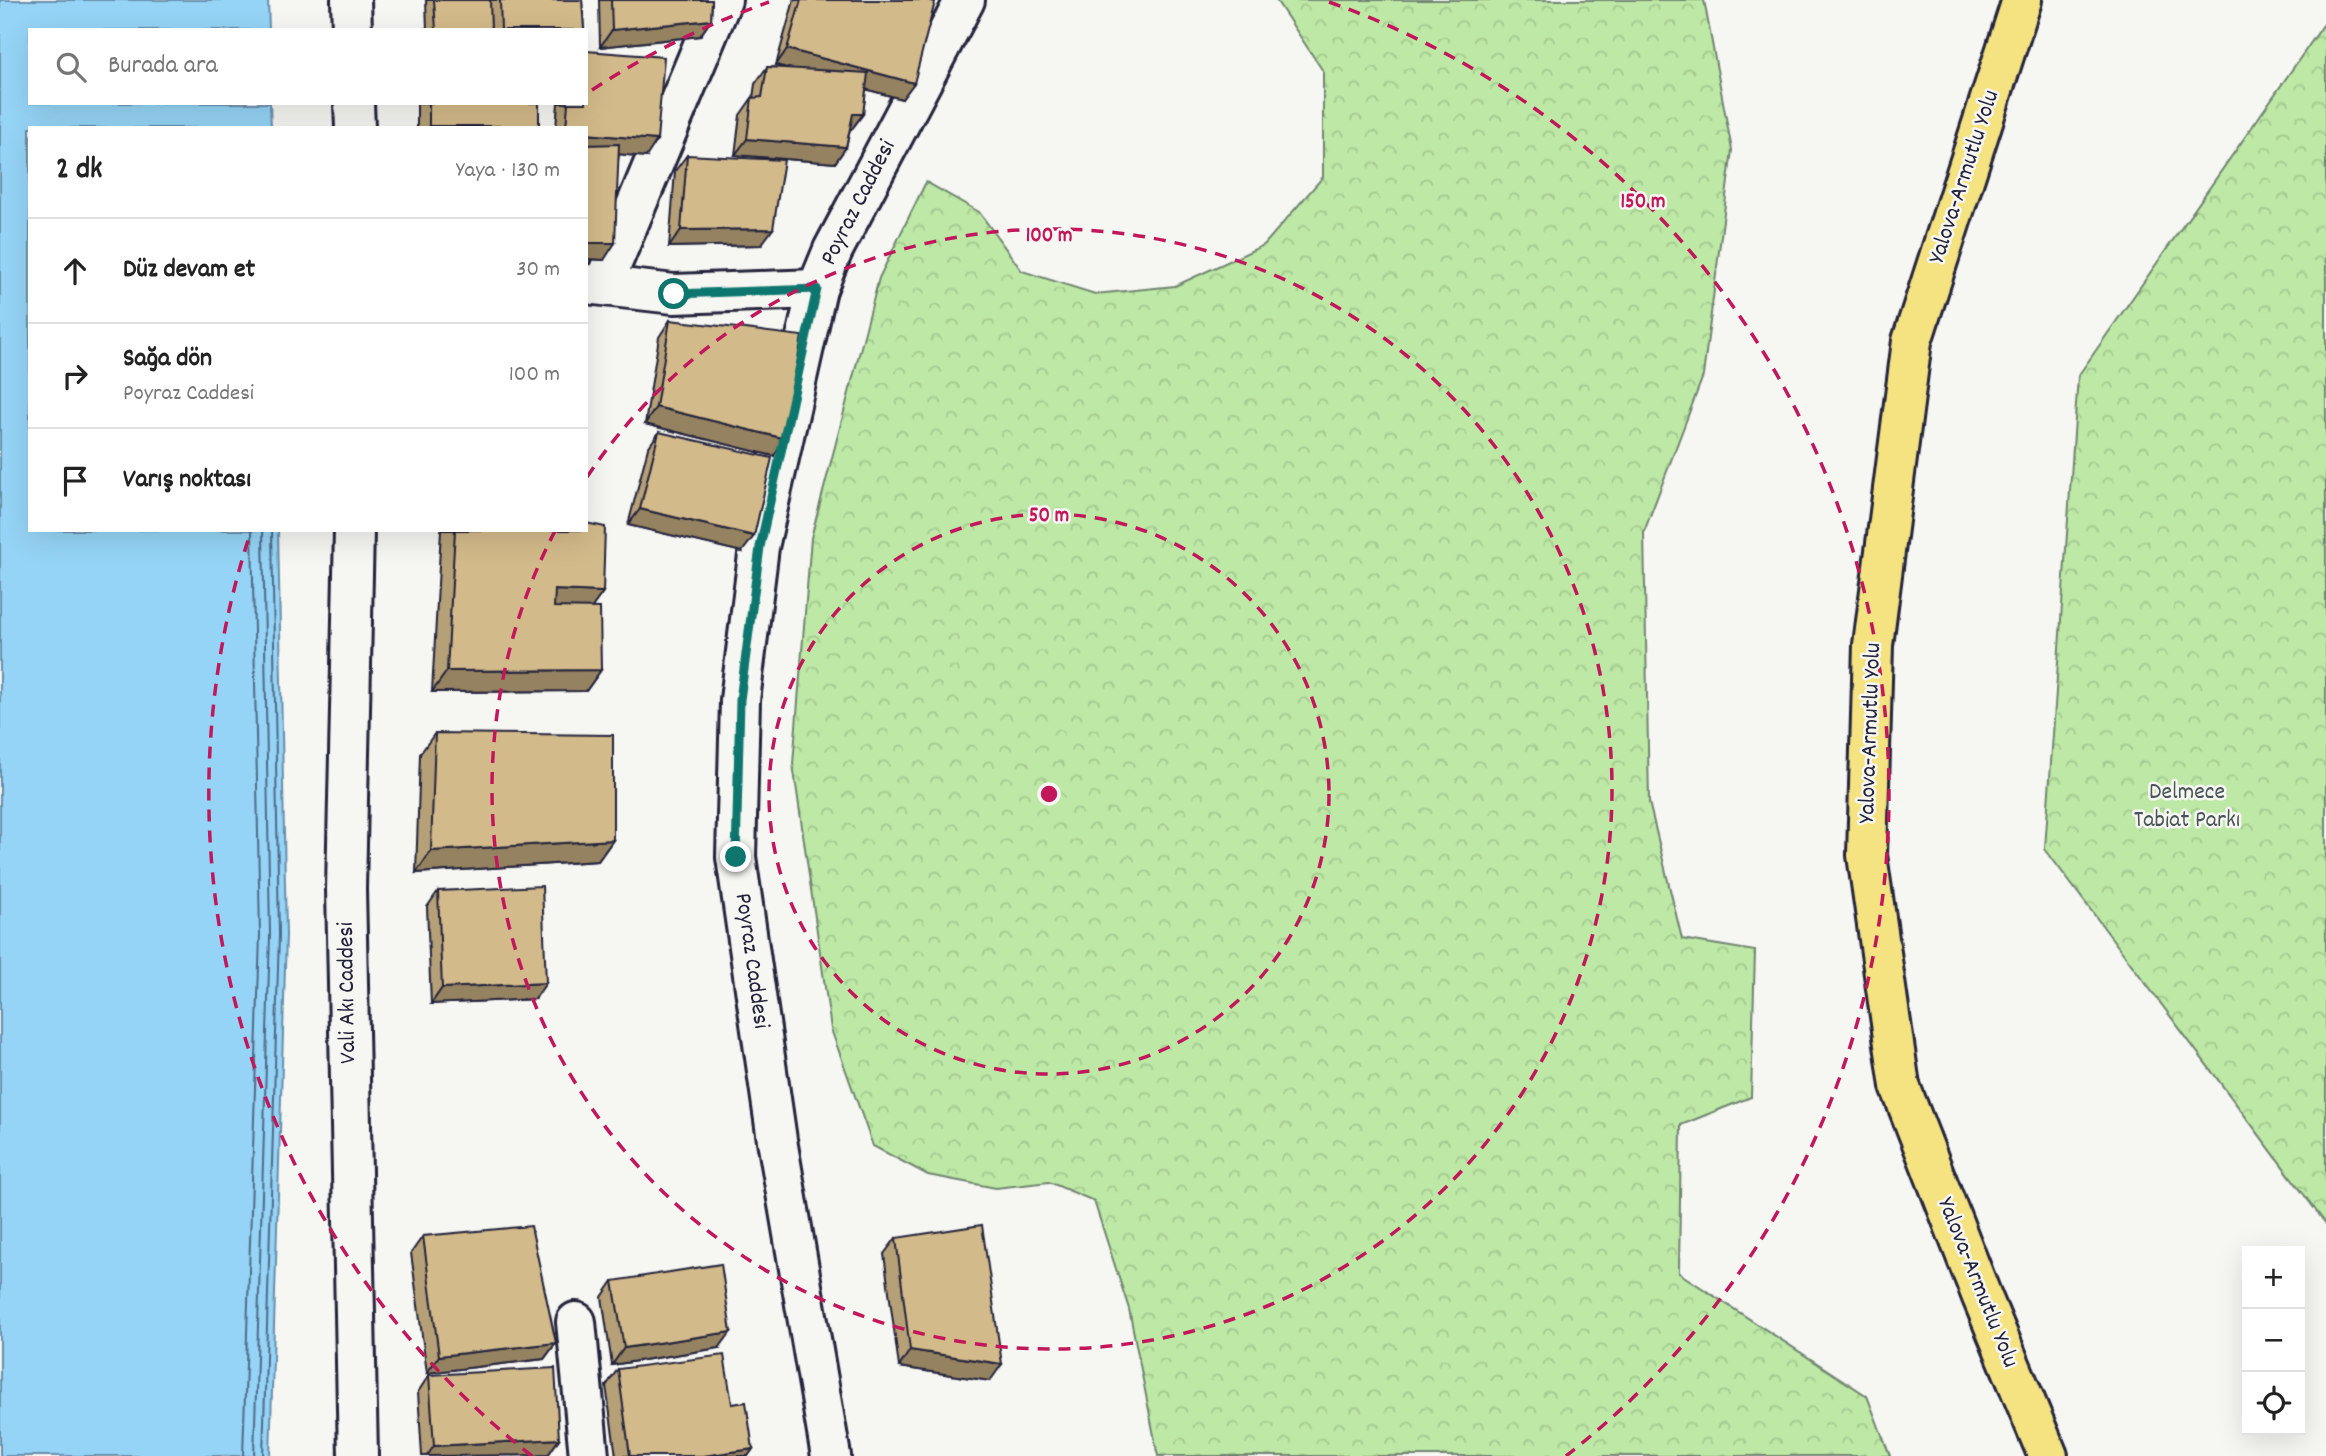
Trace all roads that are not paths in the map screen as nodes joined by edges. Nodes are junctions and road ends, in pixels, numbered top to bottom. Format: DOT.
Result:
graph roads {
  1 [pos="351,0"];
  2 [pos="722,0"];
  3 [pos="965,0"];
  4 [pos="2022,0"];
  5 [pos="352,28"];
  6 [pos="354,105"];
  7 [pos="355,126"];
  8 [pos="595,284"];
  9 [pos="817,289"];
  10 [pos="354,532"];
  11 [pos="576,1322"];
  12 [pos="358,1456"];
  13 [pos="589,1456"];
  14 [pos="831,1456"];
  15 [pos="2048,1456"];
  1 -- 5 [label="street"];
  2 -- 8 [label="street"];
  3 -- 9 [label="street, Poyraz Caddesi"];
  4 -- 15 [label="main road, Yalova-Armutlu Yolu"];
  6 -- 7 [label="street"];
  8 -- 9 [label="street"];
  9 -- 14 [label="street, Poyraz Caddesi"];
  10 -- 12 [label="street, Vali Akı Caddesi"];
  11 -- 13 [label="street"];
}
